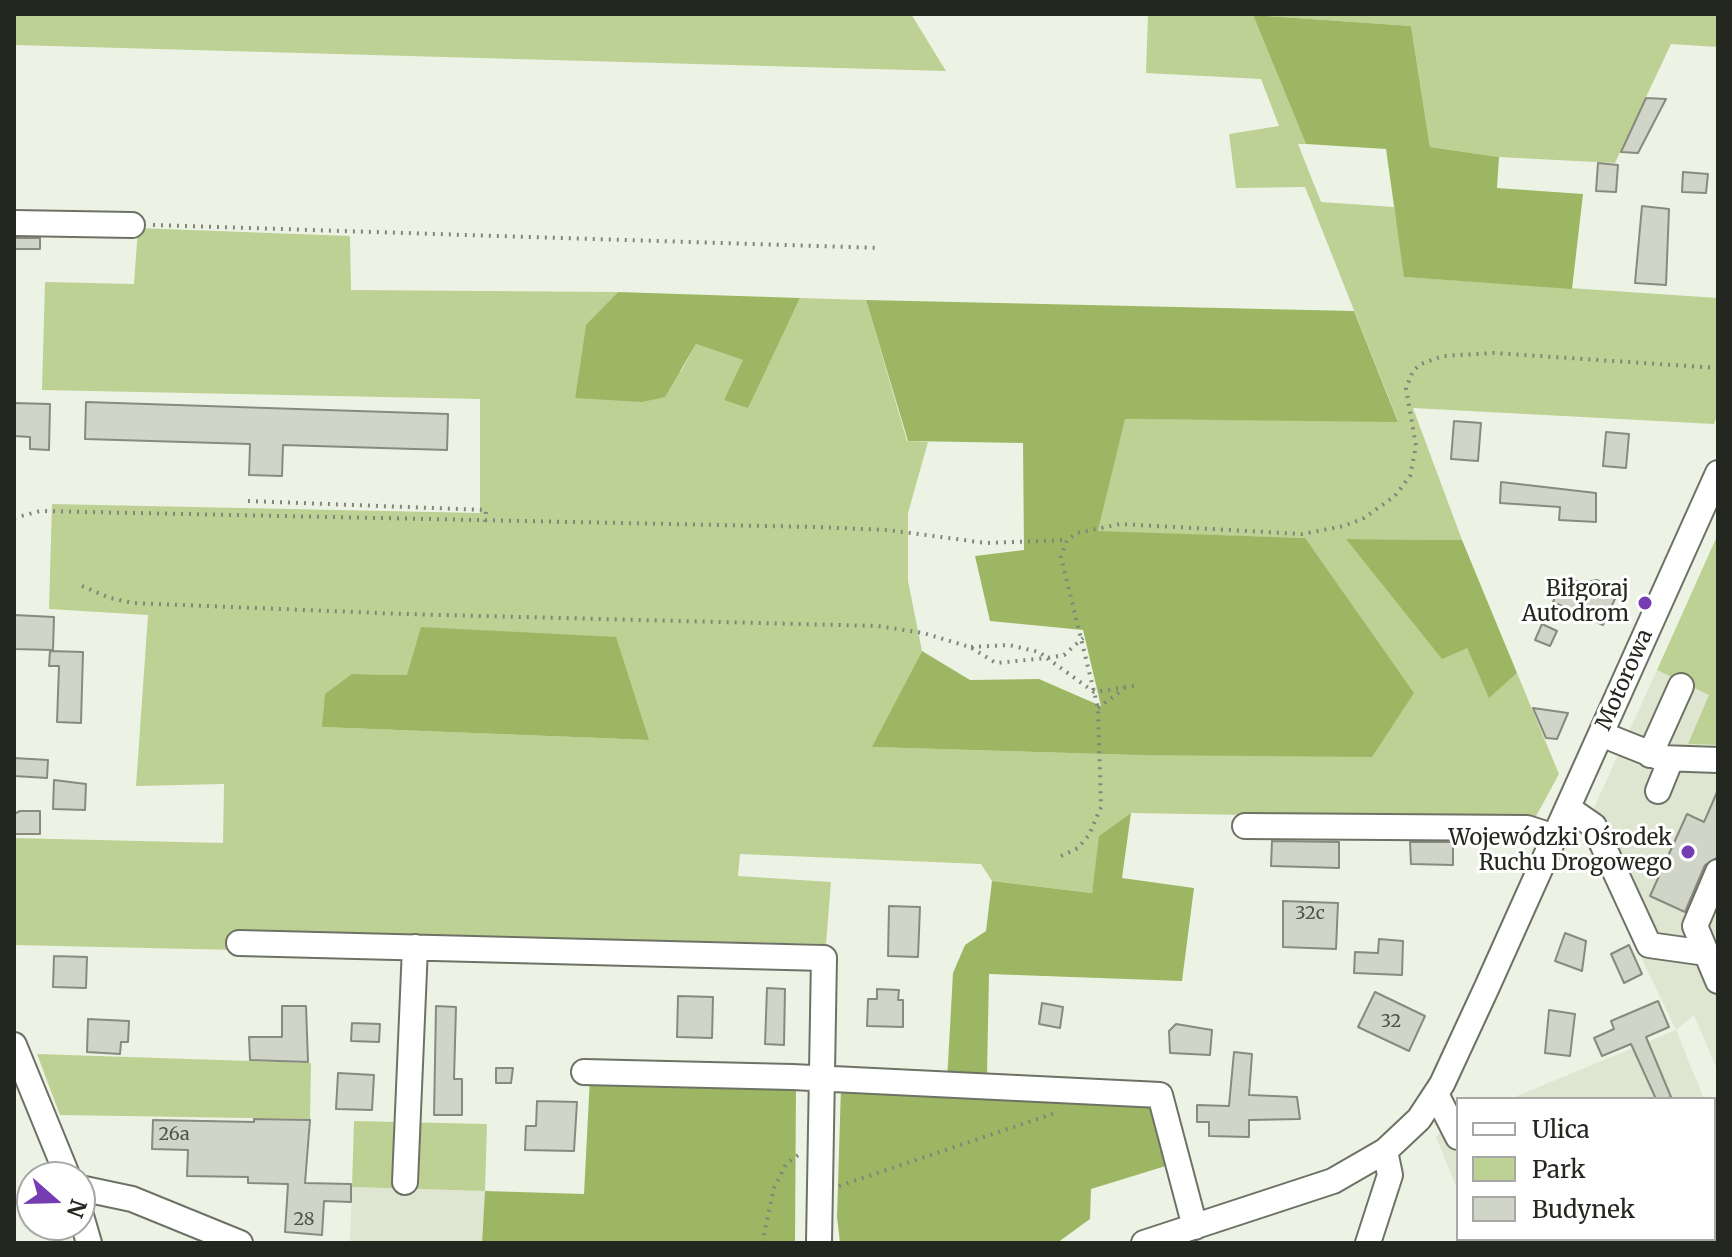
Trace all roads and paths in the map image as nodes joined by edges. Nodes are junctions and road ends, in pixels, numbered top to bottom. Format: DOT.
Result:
graph roads {
  1 [pos="14,223"];
  2 [pos="132,225"];
  3 [pos="879,248"];
  4 [pos="1718,368"];
  5 [pos="1718,473"];
  6 [pos="248,501"];
  7 [pos="14,518"];
  8 [pos="485,522"];
  9 [pos="1067,540"];
  10 [pos="82,586"];
  11 [pos="1083,638"];
  12 [pos="970,647"];
  13 [pos="1047,658"];
  14 [pos="1138,685"];
  15 [pos="1681,686"];
  16 [pos="1126,687"];
  17 [pos="1094,692"];
  18 [pos="1098,708"];
  19 [pos="1601,734"];
  20 [pos="1661,757"];
  21 [pos="1718,760"];
  22 [pos="1658,791"];
  23 [pos="1570,804"];
  24 [pos="1245,826"];
  25 [pos="1555,837"];
  26 [pos="1061,856"];
  27 [pos="1718,872"];
  28 [pos="1710,912"];
  29 [pos="239,943"];
  30 [pos="415,947"];
  31 [pos="1706,953"];
  32 [pos="1718,981"];
  33 [pos="14,1045"];
  34 [pos="584,1072"];
  35 [pos="821,1078"];
  36 [pos="1436,1094"];
  37 [pos="1069,1108"];
  38 [pos="1456,1133"];
  39 [pos="819,1150"];
  40 [pos="1385,1151"];
  41 [pos="61,1161"];
  42 [pos="405,1182"];
  43 [pos="836,1187"];
  44 [pos="96,1191"];
  45 [pos="1195,1227"];
  46 [pos="240,1243"];
  47 [pos="762,1243"];
  48 [pos="819,1243"];
  49 [pos="1144,1243"];
  50 [pos="1368,1243"];
  1 -- 2 [label="street"];
  2 -- 3 [label="path"];
  4 -- 9 [label="path"];
  5 -- 19 [label="street, Motorowa"];
  6 -- 8 [label="path"];
  7 -- 8 [label="path"];
  8 -- 9 [label="path"];
  9 -- 11 [label="path"];
  10 -- 12 [label="path"];
  11 -- 13 [label="path"];
  11 -- 17 [label="path"];
  12 -- 13 [label="path"];
  12 -- 13 [label="path"];
  13 -- 17 [label="path"];
  14 -- 16 [label="path"];
  15 -- 20 [label="street"];
  16 -- 17 [label="path"];
  16 -- 18 [label="path"];
  17 -- 18 [label="path"];
  18 -- 26 [label="path"];
  19 -- 20 [label="street"];
  19 -- 23 [label="street, Motorowa"];
  20 -- 21 [label="street"];
  20 -- 22 [label="street"];
  23 -- 25 [label="street, Motorowa"];
  23 -- 31 [label="street"];
  24 -- 25 [label="street"];
  25 -- 36 [label="street, Motorowa"];
  27 -- 28 [label="street"];
  28 -- 31 [label="street"];
  29 -- 30 [label="street"];
  30 -- 35 [label="street"];
  30 -- 42 [label="street"];
  31 -- 32 [label="street"];
  33 -- 41 [label="street"];
  34 -- 35 [label="street"];
  35 -- 39 [label="street"];
  35 -- 45 [label="street"];
  36 -- 38 [label="street"];
  36 -- 40 [label="street, Motorowa"];
  37 -- 43 [label="path"];
  39 -- 47 [label="path"];
  39 -- 48 [label="street"];
  40 -- 45 [label="street, Motorowa"];
  40 -- 50 [label="street"];
  44 -- 46 [label="street"];
  45 -- 49 [label="street, Motorowa"];
}
